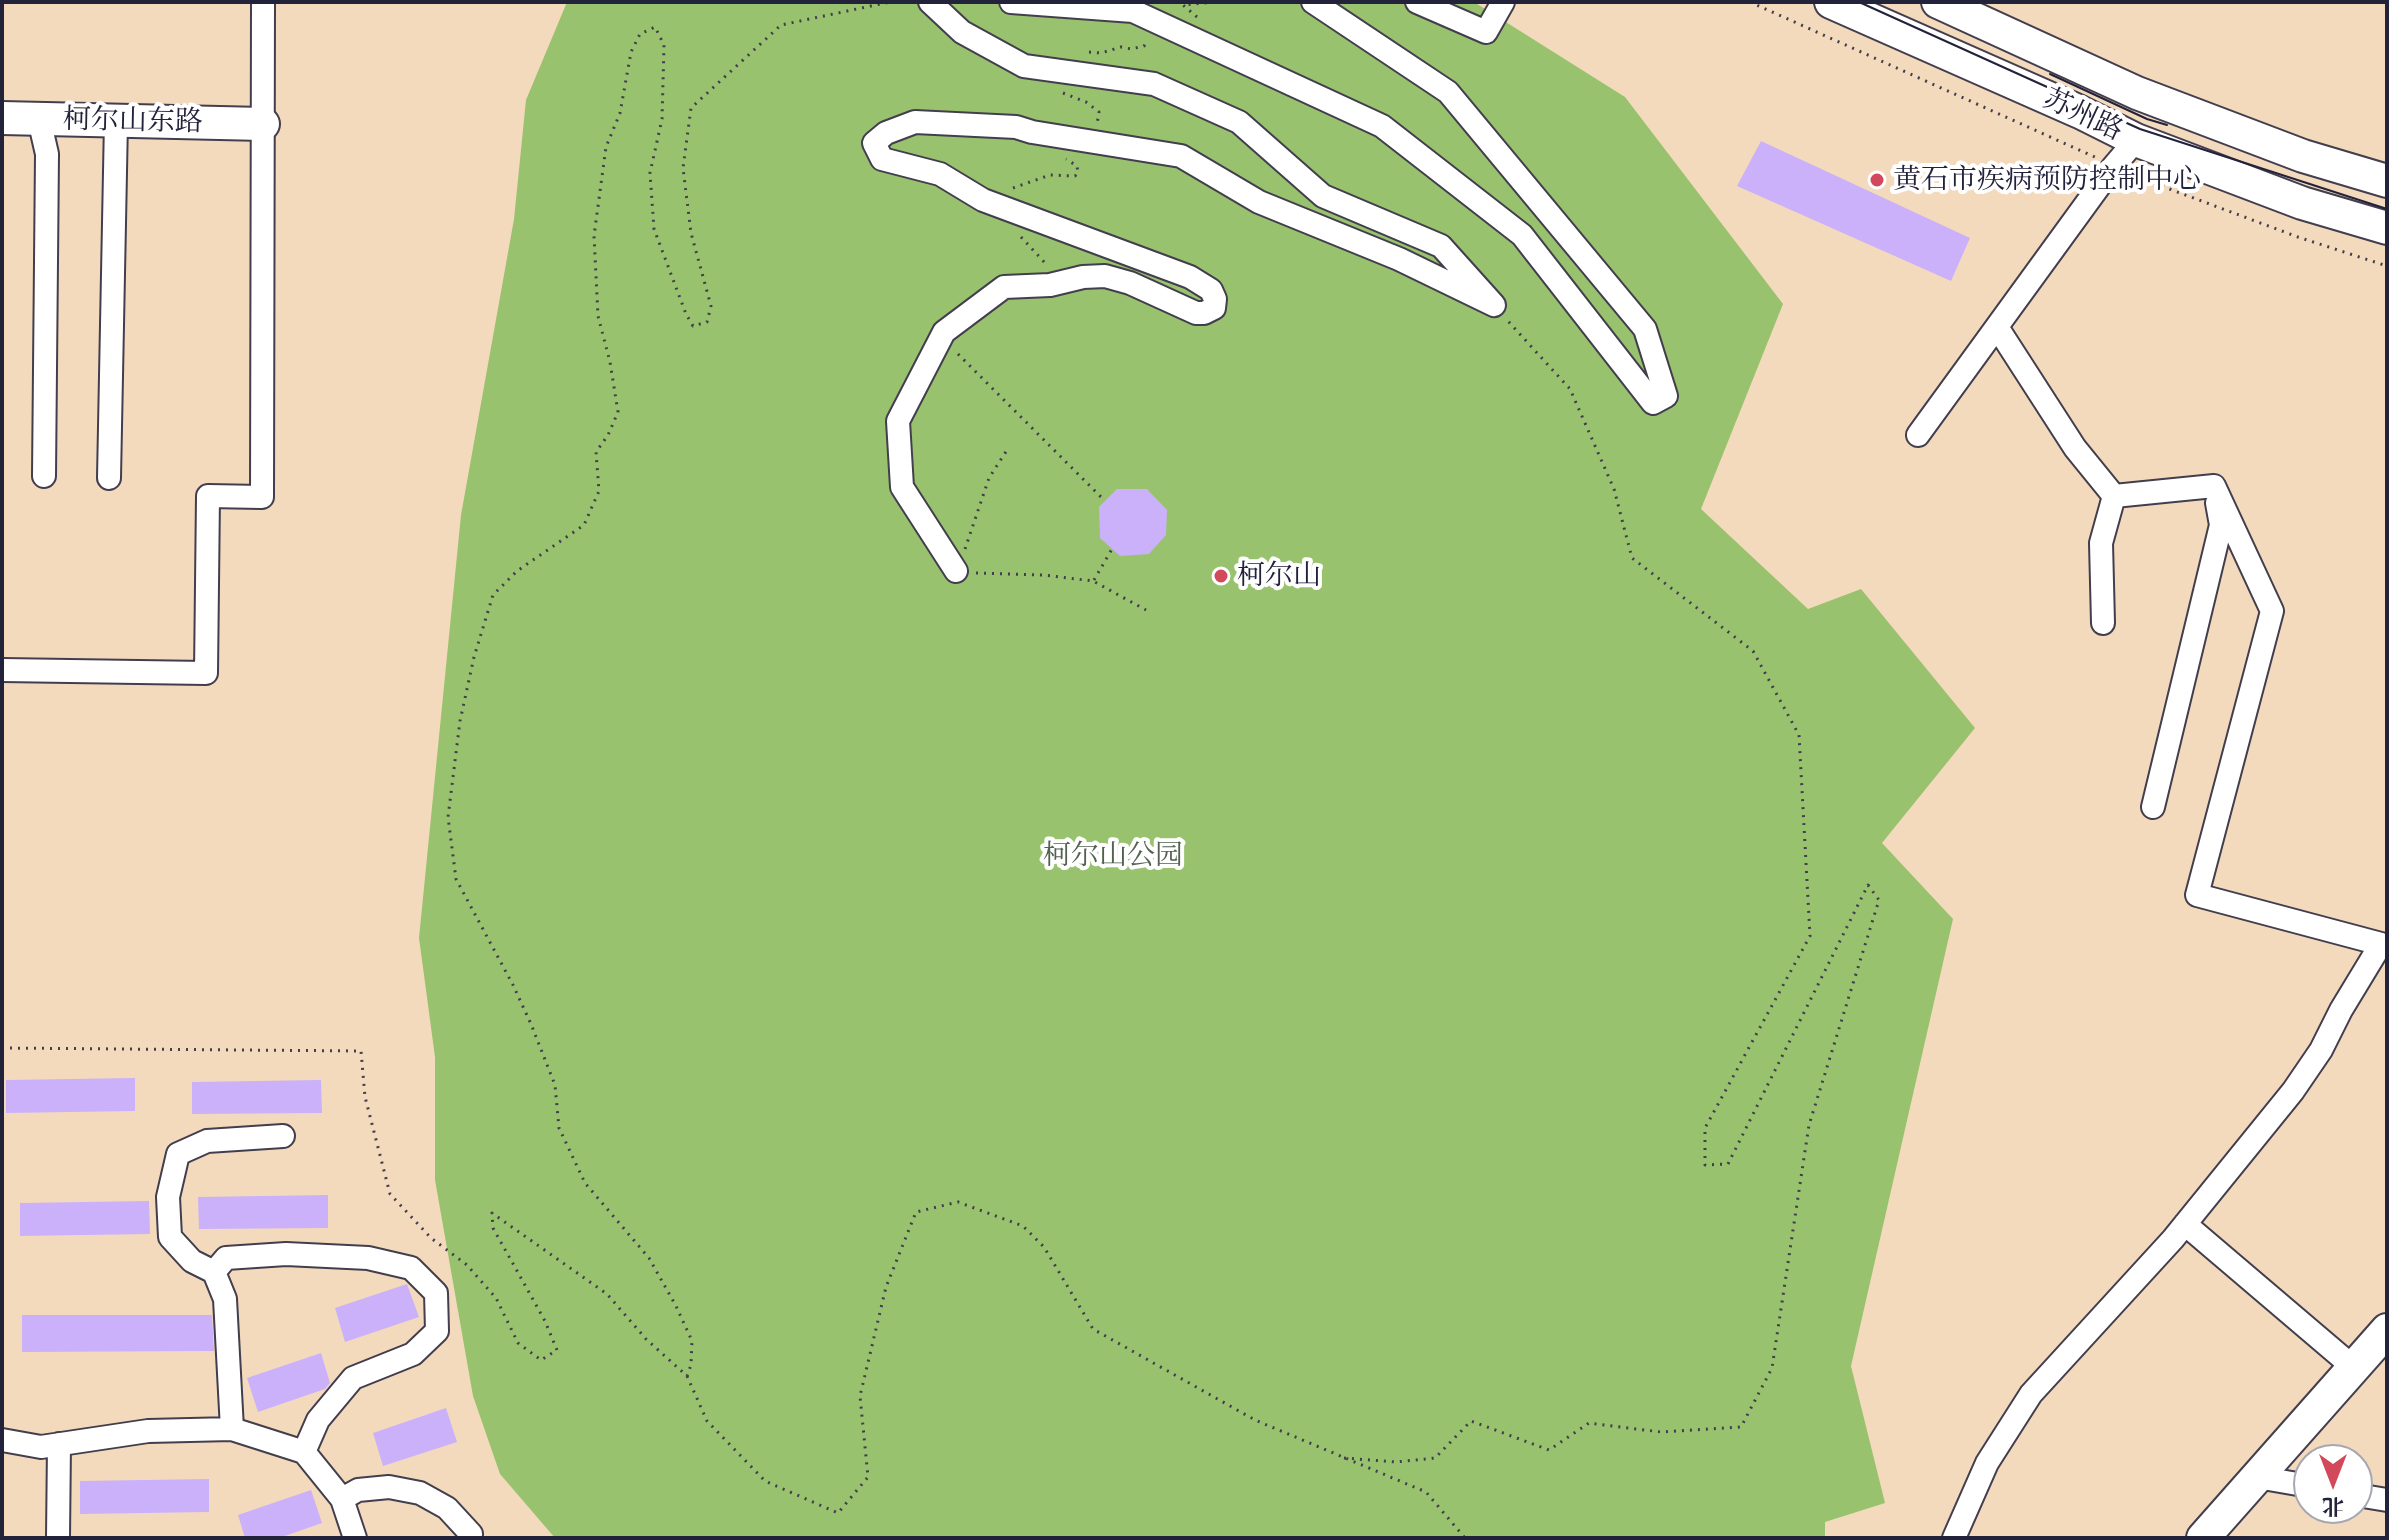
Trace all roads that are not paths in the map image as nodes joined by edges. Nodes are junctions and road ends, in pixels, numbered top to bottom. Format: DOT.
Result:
graph roads {
  1 [pos="263,2"];
  2 [pos="930,2"];
  3 [pos="1011,2"];
  4 [pos="1313,2"];
  5 [pos="1417,2"];
  6 [pos="1831,2"];
  7 [pos="1938,2"];
  8 [pos="1500,8"];
  9 [pos="2,118"];
  10 [pos="39,119"];
  11 [pos="116,121"];
  12 [pos="263,124"];
  13 [pos="2136,140"];
  14 [pos="2387,181"];
  15 [pos="2387,228"];
  16 [pos="1997,327"];
  17 [pos="1918,435"];
  18 [pos="44,476"];
  19 [pos="109,478"];
  20 [pos="2214,486"];
  21 [pos="2114,496"];
  22 [pos="956,571"];
  23 [pos="2103,623"];
  24 [pos="2,670"];
  25 [pos="2153,807"];
  26 [pos="2384,944"];
  27 [pos="283,1136"];
  28 [pos="2185,1224"];
  29 [pos="214,1272"];
  30 [pos="2387,1330"];
  31 [pos="2353,1367"];
  32 [pos="232,1429"];
  33 [pos="2,1440"];
  34 [pos="59,1444"];
  35 [pos="304,1452"];
  36 [pos="2257,1477"];
  37 [pos="2293,1483"];
  38 [pos="342,1499"];
  39 [pos="58,1538"];
  40 [pos="355,1538"];
  41 [pos="470,1538"];
  42 [pos="1954,1538"];
  43 [pos="2203,1538"];
  1 -- 12 [label="street"];
  2 -- 22 [label="street"];
  3 -- 4 [label="street"];
  5 -- 8 [label="street"];
  6 -- 13 [label="main road, 苏州路"];
  7 -- 14 [label="main road, 苏州路"];
  9 -- 10 [label="main road, 柯尔山东路"];
  10 -- 11 [label="main road, 柯尔山东路"];
  10 -- 18 [label="street"];
  11 -- 12 [label="main road, 柯尔山东路"];
  11 -- 19 [label="street"];
  12 -- 24 [label="street"];
  13 -- 15 [label="main road, 苏州路"];
  13 -- 16 [label="street"];
  16 -- 17 [label="street"];
  16 -- 21 [label="street"];
  20 -- 21 [label="street"];
  20 -- 25 [label="street"];
  20 -- 26 [label="street"];
  21 -- 23 [label="street"];
  26 -- 28 [label="street"];
  27 -- 29 [label="street"];
  28 -- 31 [label="street"];
  28 -- 42 [label="street"];
  29 -- 32 [label="street"];
  29 -- 35 [label="street"];
  30 -- 31 [label="main road"];
  31 -- 36 [label="main road"];
  32 -- 34 [label="street"];
  32 -- 35 [label="street"];
  33 -- 34 [label="street"];
  34 -- 39 [label="street"];
  35 -- 38 [label="street"];
  36 -- 37 [label="street"];
  36 -- 43 [label="main road"];
  38 -- 40 [label="street"];
  38 -- 41 [label="street"];
}
